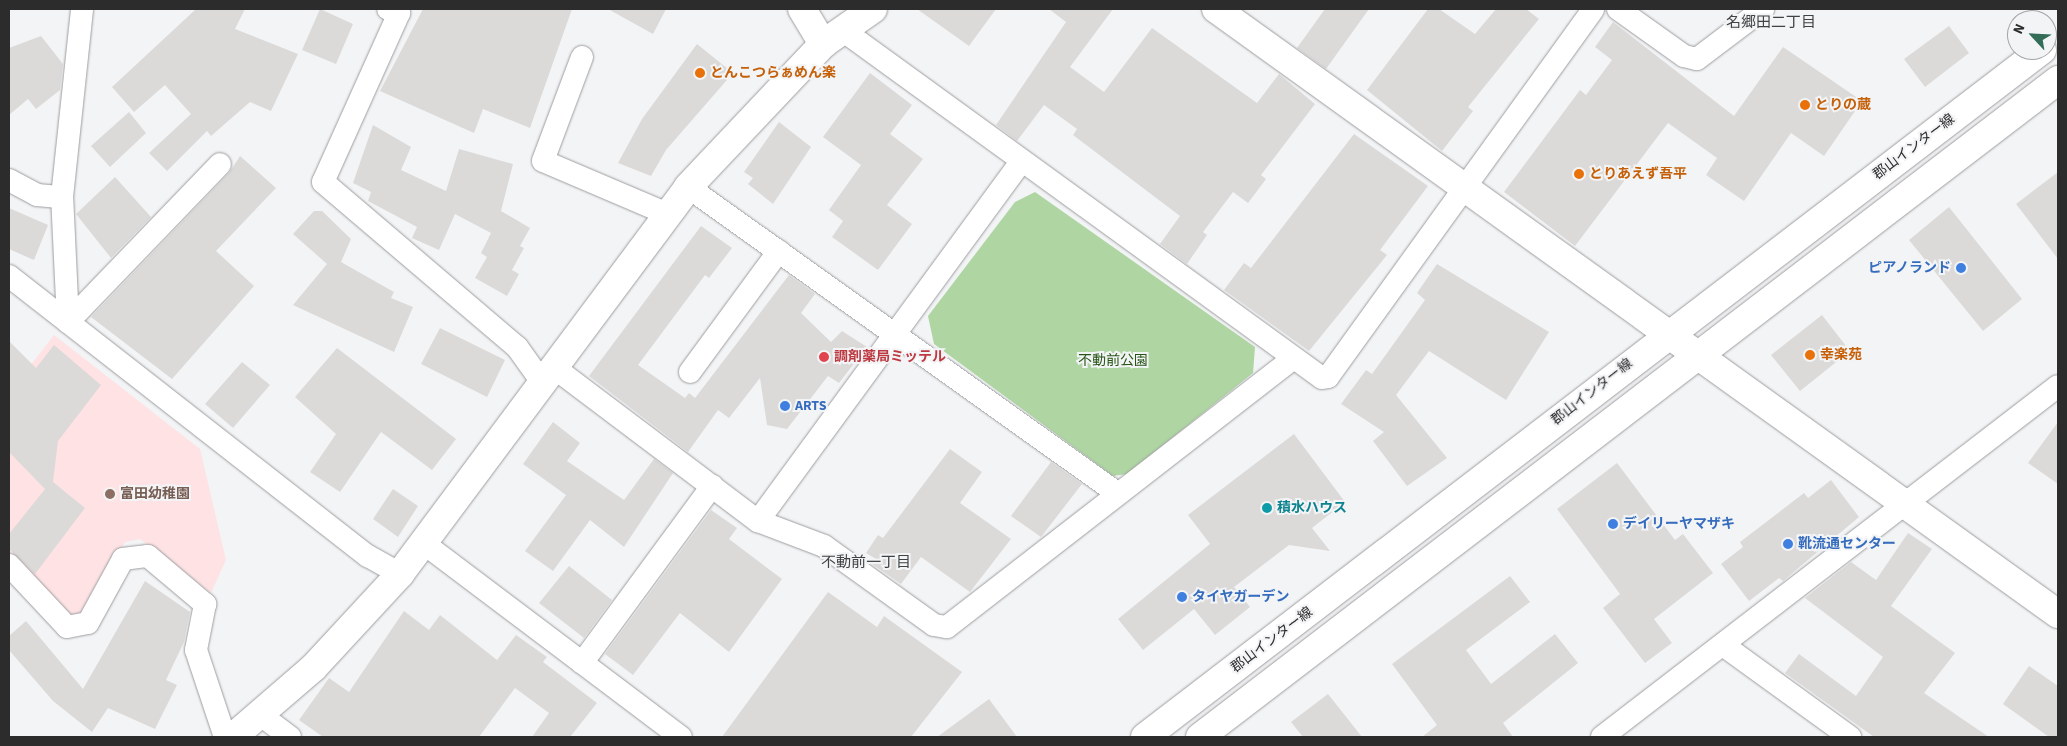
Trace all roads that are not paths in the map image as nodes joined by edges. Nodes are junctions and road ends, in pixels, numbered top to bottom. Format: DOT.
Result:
graph roads {
  1 [pos="82,9"];
  2 [pos="802,9"];
  3 [pos="873,9"];
  4 [pos="1216,9"];
  5 [pos="1593,9"];
  6 [pos="1618,9"];
  7 [pos="1763,9"];
  8 [pos="396,10"];
  9 [pos="832,37"];
  10 [pos="582,57"];
  11 [pos="2029,60"];
  12 [pos="2058,80"];
  13 [pos="1021,162"];
  14 [pos="220,164"];
  15 [pos="9,180"];
  16 [pos="688,187"];
  17 [pos="1465,190"];
  18 [pos="62,197"];
  19 [pos="667,214"];
  20 [pos="779,251"];
  21 [pos="9,276"];
  22 [pos="68,322"];
  23 [pos="1668,333"];
  24 [pos="896,334"];
  25 [pos="1699,355"];
  26 [pos="1292,359"];
  27 [pos="690,372"];
  28 [pos="547,374"];
  29 [pos="2058,386"];
  30 [pos="712,486"];
  31 [pos="1117,493"];
  32 [pos="1906,502"];
  33 [pos="758,521"];
  34 [pos="422,542"];
  35 [pos="9,565"];
  36 [pos="400,574"];
  37 [pos="2058,614"];
  38 [pos="1723,645"];
  39 [pos="582,663"];
  40 [pos="262,716"];
  41 [pos="226,737"];
  42 [pos="233,737"];
  43 [pos="290,737"];
  44 [pos="681,737"];
  45 [pos="1145,737"];
  46 [pos="1200,737"];
  47 [pos="1602,737"];
  48 [pos="1850,737"];
  1 -- 18 [label="street"];
  2 -- 9 [label="street"];
  3 -- 9 [label="street"];
  4 -- 17 [label="street"];
  5 -- 17 [label="street"];
  6 -- 7 [label="street"];
  8 -- 28 [label="street"];
  9 -- 13 [label="street"];
  9 -- 16 [label="street"];
  10 -- 19 [label="street"];
  11 -- 23 [label="street, 郡山インター線"];
  12 -- 25 [label="street"];
  13 -- 24 [label="street"];
  13 -- 26 [label="street"];
  14 -- 22 [label="street"];
  15 -- 18 [label="street"];
  16 -- 19 [label="street"];
  16 -- 20 [label="street"];
  17 -- 23 [label="street"];
  17 -- 26 [label="street"];
  18 -- 22 [label="street"];
  19 -- 28 [label="street"];
  20 -- 24 [label="street"];
  20 -- 27 [label="street"];
  21 -- 22 [label="street"];
  22 -- 36 [label="street"];
  23 -- 25 [label="street"];
  23 -- 45 [label="street, 郡山インター線"];
  24 -- 31 [label="street"];
  24 -- 33 [label="street"];
  25 -- 32 [label="street"];
  25 -- 46 [label="street"];
  26 -- 31 [label="street"];
  28 -- 30 [label="street"];
  28 -- 34 [label="street"];
  29 -- 32 [label="street"];
  30 -- 33 [label="street"];
  30 -- 39 [label="street"];
  31 -- 33 [label="street"];
  32 -- 37 [label="street"];
  32 -- 38 [label="street"];
  34 -- 36 [label="street"];
  34 -- 39 [label="street"];
  35 -- 41 [label="street"];
  36 -- 40 [label="street"];
  38 -- 47 [label="street"];
  38 -- 48 [label="street"];
  39 -- 44 [label="street"];
  40 -- 42 [label="street"];
  40 -- 43 [label="street"];
}
